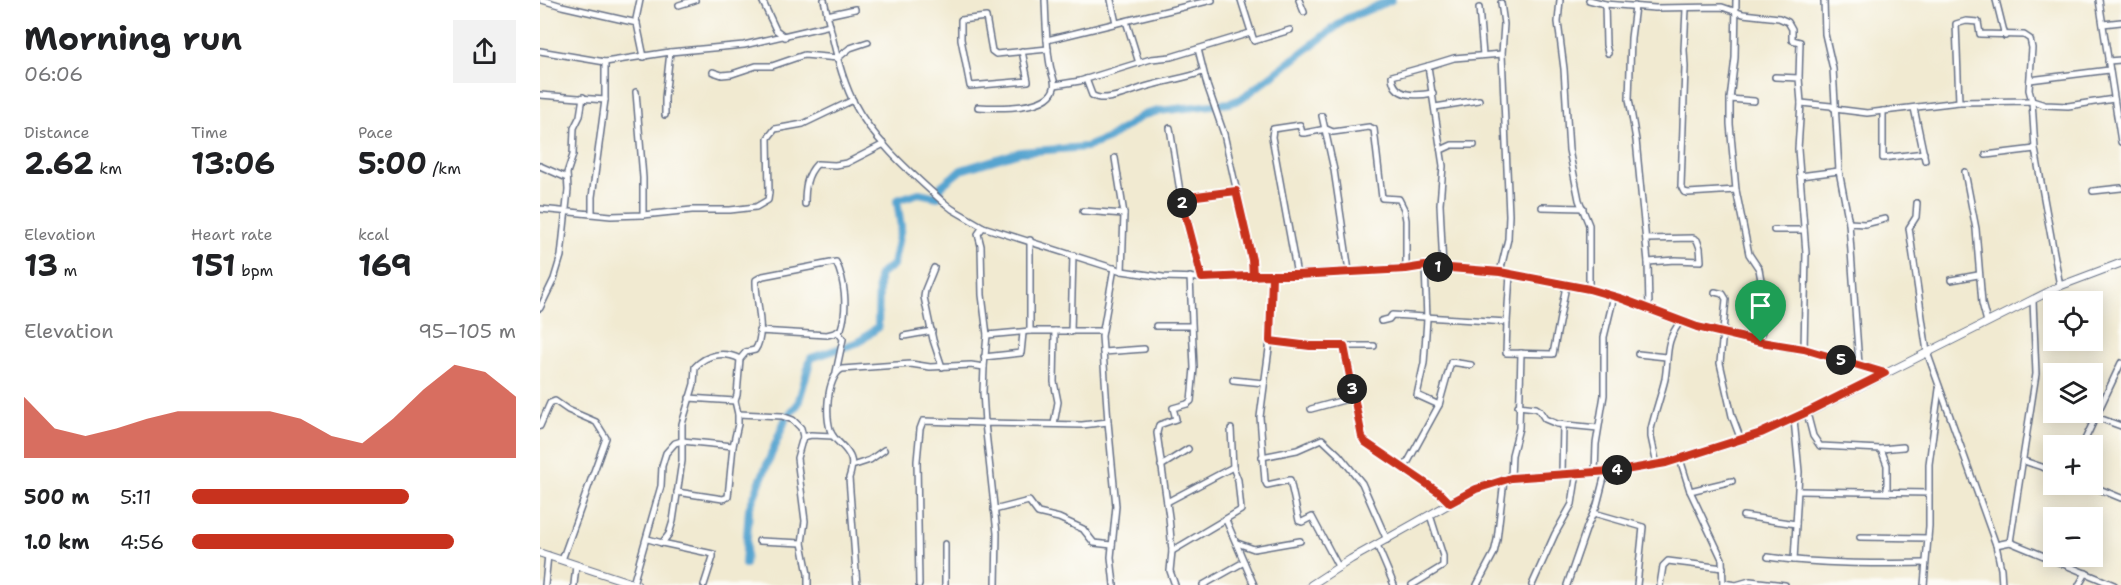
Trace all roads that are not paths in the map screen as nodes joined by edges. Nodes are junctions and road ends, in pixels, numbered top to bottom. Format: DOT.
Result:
graph roads {
  1 [pos="542,0"];
  2 [pos="640,0"];
  3 [pos="695,0"];
  4 [pos="762,0"];
  5 [pos="824,0"];
  6 [pos="1045,0"];
  7 [pos="1111,0"];
  8 [pos="1212,0"];
  9 [pos="1241,0"];
  10 [pos="1299,0"];
  11 [pos="1560,0"];
  12 [pos="1589,0"];
  13 [pos="1736,0"];
  14 [pos="1824,0"];
  15 [pos="1996,0"];
  16 [pos="2099,0"];
  17 [pos="1501,3"];
  18 [pos="1605,4"];
  19 [pos="679,5"];
  20 [pos="1635,6"];
  21 [pos="1479,8"];
  22 [pos="855,9"];
  23 [pos="1686,9"];
  24 [pos="1734,10"];
  25 [pos="1304,12"];
  26 [pos="827,15"];
  27 [pos="1126,21"];
  28 [pos="2121,22"];
  29 [pos="637,23"];
  30 [pos="1116,23"];
  31 [pos="2103,24"];
  32 [pos="830,26"];
  33 [pos="1290,30"];
  34 [pos="1250,33"];
  35 [pos="2005,36"];
  36 [pos="785,37"];
  37 [pos="1047,40"];
  38 [pos="868,42"];
  39 [pos="1048,49"];
  40 [pos="1198,49"];
  41 [pos="540,51"];
  42 [pos="670,52"];
  43 [pos="1025,53"];
  44 [pos="1608,53"];
  45 [pos="1502,54"];
  46 [pos="1483,55"];
  47 [pos="644,57"];
  48 [pos="838,58"];
  49 [pos="2121,60"];
  50 [pos="2108,61"];
  51 [pos="604,62"];
  52 [pos="1139,63"];
  53 [pos="1428,66"];
  54 [pos="2109,70"];
  55 [pos="713,72"];
  56 [pos="1203,72"];
  57 [pos="1775,77"];
  58 [pos="1799,78"];
  59 [pos="1086,79"];
  60 [pos="2030,80"];
  61 [pos="1055,85"];
  62 [pos="636,92"];
  63 [pos="1433,93"];
  64 [pos="540,95"];
  65 [pos="583,97"];
  66 [pos="1730,99"];
  67 [pos="2114,99"];
  68 [pos="604,100"];
  69 [pos="853,100"];
  70 [pos="1479,100"];
  71 [pos="1754,101"];
  72 [pos="2032,101"];
  73 [pos="1959,102"];
  74 [pos="1801,103"];
  75 [pos="978,107"];
  76 [pos="1435,108"];
  77 [pos="1914,108"];
  78 [pos="1835,109"];
  79 [pos="1883,111"];
  80 [pos="665,115"];
  81 [pos="1322,116"];
  82 [pos="2119,116"];
  83 [pos="1170,128"];
  84 [pos="1326,129"];
  85 [pos="2121,142"];
  86 [pos="884,144"];
  87 [pos="1474,145"];
  88 [pos="2035,149"];
  89 [pos="1441,150"];
  90 [pos="1924,153"];
  91 [pos="1986,155"];
  92 [pos="1115,158"];
  93 [pos="1925,160"];
  94 [pos="540,166"];
  95 [pos="1839,171"];
  96 [pos="1965,172"];
  97 [pos="1800,176"];
  98 [pos="567,178"];
  99 [pos="2121,188"];
  100 [pos="1736,190"];
  101 [pos="1236,191"];
  102 [pos="2093,191"];
  103 [pos="1181,198"];
  104 [pos="1917,202"];
  105 [pos="805,204"];
  106 [pos="1542,207"];
  107 [pos="1583,208"];
  108 [pos="540,209"];
  109 [pos="1083,210"];
  110 [pos="565,211"];
  111 [pos="592,213"];
  112 [pos="1124,214"];
  113 [pos="643,215"];
  114 [pos="1885,219"];
  115 [pos="1849,223"];
  116 [pos="983,227"];
  117 [pos="1774,230"];
  118 [pos="1804,230"];
  119 [pos="1646,239"];
  120 [pos="1030,240"];
  121 [pos="1073,255"];
  122 [pos="1648,262"];
  123 [pos="2121,263"];
  124 [pos="1425,266"];
  125 [pos="934,268"];
  126 [pos="1114,268"];
  127 [pos="1443,268"];
  128 [pos="1406,269"];
  129 [pos="1122,271"];
  130 [pos="1349,271"];
  131 [pos="1500,272"];
  132 [pos="1509,274"];
  133 [pos="1253,275"];
  134 [pos="1272,275"];
  135 [pos="1297,275"];
  136 [pos="1978,275"];
  137 [pos="1190,277"];
  138 [pos="1202,278"];
  139 [pos="1951,280"];
  140 [pos="1566,286"];
  141 [pos="2060,286"];
  142 [pos="1589,289"];
  143 [pos="1715,292"];
  144 [pos="1614,296"];
  145 [pos="2033,300"];
  146 [pos="540,308"];
  147 [pos="1649,309"];
  148 [pos="1427,319"];
  149 [pos="1381,321"];
  150 [pos="1681,321"];
  151 [pos="1507,322"];
  152 [pos="1988,322"];
  153 [pos="1156,326"];
  154 [pos="1191,326"];
  155 [pos="759,331"];
  156 [pos="932,331"];
  157 [pos="1055,331"];
  158 [pos="1102,331"];
  159 [pos="838,332"];
  160 [pos="1026,332"];
  161 [pos="1071,332"];
  162 [pos="1723,334"];
  163 [pos="987,335"];
  164 [pos="904,336"];
  165 [pos="1270,341"];
  166 [pos="1761,342"];
  167 [pos="1344,346"];
  168 [pos="1374,346"];
  169 [pos="1144,349"];
  170 [pos="1804,349"];
  171 [pos="1102,352"];
  172 [pos="1927,352"];
  173 [pos="1521,353"];
  174 [pos="1638,354"];
  175 [pos="984,357"];
  176 [pos="1666,357"];
  177 [pos="740,359"];
  178 [pos="2121,363"];
  179 [pos="1471,365"];
  180 [pos="1859,365"];
  181 [pos="942,367"];
  182 [pos="984,367"];
  183 [pos="837,372"];
  184 [pos="1885,373"];
  185 [pos="1233,380"];
  186 [pos="1264,383"];
  187 [pos="1940,387"];
  188 [pos="1355,397"];
  189 [pos="689,398"];
  190 [pos="735,401"];
  191 [pos="2103,402"];
  192 [pos="1438,405"];
  193 [pos="1518,406"];
  194 [pos="1311,409"];
  195 [pos="1807,412"];
  196 [pos="738,414"];
  197 [pos="1794,419"];
  198 [pos="2103,420"];
  199 [pos="1108,422"];
  200 [pos="985,423"];
  201 [pos="1054,424"];
  202 [pos="540,426"];
  203 [pos="1563,426"];
  204 [pos="2121,426"];
  205 [pos="1598,428"];
  206 [pos="1231,429"];
  207 [pos="833,436"];
  208 [pos="803,437"];
  209 [pos="1741,440"];
  210 [pos="682,441"];
  211 [pos="733,446"];
  212 [pos="1903,447"];
  213 [pos="1188,449"];
  214 [pos="1881,449"];
  215 [pos="884,450"];
  216 [pos="1262,457"];
  217 [pos="1680,459"];
  218 [pos="2024,461"];
  219 [pos="1657,465"];
  220 [pos="852,466"];
  221 [pos="1161,466"];
  222 [pos="1233,467"];
  223 [pos="2043,467"];
  224 [pos="1404,470"];
  225 [pos="1606,470"];
  226 [pos="1577,472"];
  227 [pos="1595,472"];
  228 [pos="1562,473"];
  229 [pos="1507,479"];
  230 [pos="1732,482"];
  231 [pos="1690,491"];
  232 [pos="1799,491"];
  233 [pos="2103,491"];
  234 [pos="677,492"];
  235 [pos="1887,492"];
  236 [pos="1929,493"];
  237 [pos="2121,498"];
  238 [pos="1167,502"];
  239 [pos="1450,503"];
  240 [pos="994,510"];
  241 [pos="1594,513"];
  242 [pos="1430,515"];
  243 [pos="1743,516"];
  244 [pos="1226,520"];
  245 [pos="1796,524"];
  246 [pos="1860,537"];
  247 [pos="1928,538"];
  248 [pos="648,539"];
  249 [pos="1387,540"];
  250 [pos="759,541"];
  251 [pos="1300,541"];
  252 [pos="2010,542"];
  253 [pos="662,543"];
  254 [pos="802,543"];
  255 [pos="1237,543"];
  256 [pos="945,544"];
  257 [pos="1112,545"];
  258 [pos="1377,545"];
  259 [pos="1996,545"];
  260 [pos="1172,551"];
  261 [pos="540,553"];
  262 [pos="548,555"];
  263 [pos="1767,557"];
  264 [pos="562,560"];
  265 [pos="1794,560"];
  266 [pos="1244,562"];
  267 [pos="1925,562"];
  268 [pos="576,565"];
  269 [pos="1339,568"];
  270 [pos="1723,568"];
  271 [pos="2086,573"];
  272 [pos="632,584"];
  273 [pos="1723,584"];
  274 [pos="545,585"];
  275 [pos="574,585"];
  276 [pos="704,585"];
  277 [pos="808,585"];
  278 [pos="857,585"];
  279 [pos="919,585"];
  280 [pos="945,585"];
  281 [pos="996,585"];
  282 [pos="1114,585"];
  283 [pos="1175,585"];
  284 [pos="1203,585"];
  285 [pos="1254,585"];
  286 [pos="1311,585"];
  287 [pos="1394,585"];
  288 [pos="1412,585"];
  289 [pos="1477,585"];
  290 [pos="1533,585"];
  291 [pos="1568,585"];
  292 [pos="1637,585"];
  293 [pos="1660,585"];
  294 [pos="1785,585"];
  295 [pos="1924,585"];
  296 [pos="2002,585"];
  297 [pos="2079,585"];
  298 [pos="2114,585"];
  1 -- 29 [label="street"];
  2 -- 29 [label="street"];
  3 -- 19 [label="street"];
  4 -- 36 [label="street"];
  5 -- 26 [label="street"];
  6 -- 37 [label="street"];
  7 -- 30 [label="street"];
  8 -- 27 [label="street"];
  9 -- 34 [label="street"];
  10 -- 25 [label="street"];
  11 -- 107 [label="street"];
  12 -- 18 [label="street"];
  13 -- 24 [label="street"];
  14 -- 78 [label="street"];
  15 -- 35 [label="street"];
  16 -- 31 [label="street"];
  17 -- 45 [label="street"];
  18 -- 20 [label="street"];
  18 -- 44 [label="street"];
  20 -- 23 [label="street"];
  20 -- 119 [label="street"];
  21 -- 46 [label="street"];
  22 -- 26 [label="street"];
  23 -- 24 [label="street"];
  23 -- 100 [label="street"];
  24 -- 58 [label="street"];
  24 -- 66 [label="street"];
  26 -- 32 [label="street"];
  27 -- 30 [label="street"];
  27 -- 52 [label="street"];
  28 -- 31 [label="street"];
  29 -- 47 [label="street"];
  30 -- 37 [label="street"];
  31 -- 50 [label="street"];
  32 -- 36 [label="street"];
  32 -- 48 [label="street"];
  33 -- 34 [label="street"];
  34 -- 40 [label="street"];
  35 -- 60 [label="street"];
  35 -- 73 [label="street"];
  36 -- 42 [label="street"];
  37 -- 39 [label="street"];
  38 -- 48 [label="street"];
  39 -- 43 [label="street"];
  39 -- 61 [label="street"];
  40 -- 52 [label="street"];
  40 -- 56 [label="street"];
  41 -- 51 [label="street"];
  42 -- 47 [label="street"];
  42 -- 80 [label="street"];
  43 -- 43 [label="street"];
  45 -- 46 [label="street"];
  45 -- 131 [label="street"];
  46 -- 53 [label="street"];
  47 -- 51 [label="street"];
  48 -- 55 [label="street"];
  48 -- 69 [label="street"];
  49 -- 50 [label="street"];
  50 -- 54 [label="street"];
  51 -- 68 [label="street"];
  52 -- 59 [label="street"];
  53 -- 63 [label="street"];
  53 -- 63 [label="street"];
  54 -- 60 [label="street"];
  54 -- 67 [label="street"];
  56 -- 59 [label="street"];
  56 -- 101 [label="street"];
  57 -- 58 [label="street"];
  58 -- 74 [label="street"];
  59 -- 61 [label="street"];
  60 -- 72 [label="street"];
  61 -- 75 [label="street"];
  62 -- 113 [label="street"];
  63 -- 76 [label="street"];
  64 -- 65 [label="street"];
  65 -- 68 [label="street"];
  65 -- 98 [label="street"];
  66 -- 71 [label="street"];
  66 -- 100 [label="street"];
  67 -- 72 [label="street"];
  67 -- 82 [label="street"];
  68 -- 111 [label="street"];
  69 -- 86 [label="street"];
  69 -- 113 [label="street"];
  70 -- 76 [label="street"];
  72 -- 73 [label="street"];
  72 -- 88 [label="street"];
  73 -- 77 [label="street"];
  74 -- 78 [label="street"];
  74 -- 97 [label="street"];
  76 -- 89 [label="street"];
  77 -- 79 [label="street"];
  77 -- 90 [label="street"];
  78 -- 79 [label="street"];
  78 -- 95 [label="street"];
  79 -- 90 [label="street"];
  81 -- 84 [label="street"];
  82 -- 85 [label="street"];
  83 -- 103 [label="street"];
  84 -- 128 [label="street"];
  84 -- 130 [label="street"];
  84 -- 135 [label="street"];
  86 -- 105 [label="street"];
  86 -- 116 [label="street"];
  87 -- 89 [label="street"];
  88 -- 91 [label="street"];
  88 -- 141 [label="street"];
  89 -- 127 [label="street"];
  90 -- 93 [label="street"];
  92 -- 112 [label="street"];
  94 -- 98 [label="street"];
  95 -- 97 [label="street"];
  95 -- 115 [label="street"];
  96 -- 136 [label="street"];
  97 -- 118 [label="street"];
  98 -- 110 [label="street"];
  99 -- 102 [label="street"];
  100 -- 166 [label="street"];
  101 -- 103 [label="street"];
  101 -- 133 [label="street"];
  103 -- 138 [label="street"];
  104 -- 172 [label="street"];
  106 -- 107 [label="street"];
  107 -- 142 [label="street"];
  108 -- 110 [label="street"];
  109 -- 112 [label="street"];
  110 -- 111 [label="street"];
  110 -- 146 [label="street"];
  111 -- 113 [label="street"];
  112 -- 129 [label="street"];
  114 -- 115 [label="street"];
  115 -- 180 [label="street"];
  116 -- 120 [label="street"];
  116 -- 163 [label="street"];
  117 -- 118 [label="street"];
  118 -- 170 [label="street"];
  119 -- 122 [label="street"];
  119 -- 122 [label="street"];
  120 -- 121 [label="street"];
  120 -- 160 [label="street"];
  121 -- 126 [label="street"];
  121 -- 161 [label="street"];
  122 -- 147 [label="street"];
  123 -- 141 [label="street"];
  124 -- 127 [label="street"];
  124 -- 128 [label="street"];
  124 -- 148 [label="street"];
  125 -- 156 [label="street"];
  126 -- 129 [label="street"];
  126 -- 158 [label="street"];
  127 -- 131 [label="street"];
  128 -- 130 [label="street"];
  129 -- 137 [label="street"];
  130 -- 135 [label="street"];
  131 -- 132 [label="street"];
  132 -- 140 [label="street"];
  132 -- 151 [label="street"];
  133 -- 134 [label="street"];
  133 -- 138 [label="street"];
  134 -- 135 [label="street"];
  134 -- 165 [label="street"];
  136 -- 139 [label="street"];
  136 -- 152 [label="street"];
  137 -- 138 [label="street"];
  137 -- 154 [label="street"];
  140 -- 142 [label="street"];
  140 -- 173 [label="street"];
  141 -- 145 [label="street"];
  142 -- 144 [label="street"];
  143 -- 162 [label="street"];
  144 -- 147 [label="street"];
  144 -- 205 [label="street"];
  145 -- 152 [label="street"];
  145 -- 218 [label="street"];
  147 -- 150 [label="street"];
  148 -- 149 [label="street"];
  148 -- 151 [label="street"];
  148 -- 192 [label="street"];
  150 -- 162 [label="street"];
  150 -- 176 [label="street"];
  151 -- 173 [label="street"];
  152 -- 172 [label="street"];
  153 -- 154 [label="street"];
  154 -- 221 [label="street"];
  155 -- 159 [label="street"];
  155 -- 159 [label="street"];
  155 -- 177 [label="street"];
  156 -- 164 [label="street"];
  156 -- 181 [label="street"];
  157 -- 160 [label="street"];
  157 -- 161 [label="street"];
  157 -- 201 [label="street"];
  158 -- 161 [label="street"];
  158 -- 171 [label="street"];
  159 -- 183 [label="street"];
  160 -- 163 [label="street"];
  160 -- 175 [label="street"];
  162 -- 166 [label="street"];
  162 -- 209 [label="street"];
  163 -- 175 [label="street"];
  165 -- 167 [label="street"];
  165 -- 186 [label="street"];
  166 -- 170 [label="street"];
  167 -- 168 [label="street"];
  167 -- 188 [label="street"];
  169 -- 171 [label="street"];
  170 -- 180 [label="street"];
  171 -- 199 [label="street"];
  172 -- 184 [label="street"];
  172 -- 187 [label="street"];
  173 -- 193 [label="street"];
  174 -- 176 [label="street"];
  175 -- 182 [label="street"];
  176 -- 219 [label="street"];
  177 -- 189 [label="street"];
  177 -- 190 [label="street"];
  178 -- 191 [label="street"];
  179 -- 192 [label="street"];
  180 -- 184 [label="street"];
  181 -- 182 [label="street"];
  181 -- 183 [label="street"];
  182 -- 200 [label="street"];
  183 -- 207 [label="street"];
  184 -- 195 [label="street"];
  185 -- 186 [label="street"];
  186 -- 216 [label="street"];
  187 -- 236 [label="street"];
  187 -- 259 [label="street"];
  188 -- 194 [label="street"];
  188 -- 224 [label="street"];
  189 -- 190 [label="street"];
  189 -- 210 [label="street"];
  190 -- 196 [label="street"];
  192 -- 224 [label="street"];
  193 -- 203 [label="street"];
  193 -- 229 [label="street"];
  195 -- 197 [label="street"];
  195 -- 214 [label="street"];
  196 -- 208 [label="street"];
  196 -- 211 [label="street"];
  197 -- 209 [label="street"];
  197 -- 232 [label="street"];
  198 -- 204 [label="street"];
  199 -- 201 [label="street"];
  199 -- 257 [label="street"];
  200 -- 201 [label="street"];
  200 -- 240 [label="street"];
  200 -- 279 [label="street"];
  202 -- 264 [label="street"];
  203 -- 205 [label="street"];
  203 -- 228 [label="street"];
  205 -- 227 [label="street"];
  206 -- 222 [label="street"];
  207 -- 208 [label="street"];
  207 -- 220 [label="street"];
  208 -- 254 [label="street"];
  209 -- 217 [label="street"];
  210 -- 211 [label="street"];
  210 -- 234 [label="street"];
  210 -- 248 [label="street"];
  211 -- 234 [label="street"];
  212 -- 214 [label="street"];
  213 -- 221 [label="street"];
  214 -- 235 [label="street"];
  215 -- 220 [label="street"];
  216 -- 249 [label="street"];
  216 -- 269 [label="street"];
  217 -- 219 [label="street"];
  217 -- 231 [label="street"];
  218 -- 223 [label="street"];
  218 -- 252 [label="street"];
  219 -- 225 [label="street"];
  220 -- 278 [label="street"];
  221 -- 238 [label="street"];
  222 -- 238 [label="street"];
  222 -- 244 [label="street"];
  224 -- 239 [label="street"];
  225 -- 227 [label="street"];
  225 -- 241 [label="street"];
  226 -- 227 [label="street"];
  226 -- 228 [label="street"];
  226 -- 290 [label="street"];
  228 -- 229 [label="street"];
  229 -- 239 [label="street"];
  229 -- 289 [label="street"];
  230 -- 231 [label="street"];
  231 -- 270 [label="street"];
  232 -- 235 [label="street"];
  232 -- 245 [label="street"];
  233 -- 237 [label="street"];
  234 -- 253 [label="street"];
  235 -- 236 [label="street"];
  236 -- 247 [label="street"];
  238 -- 260 [label="street"];
  239 -- 242 [label="street"];
  240 -- 257 [label="street"];
  240 -- 281 [label="street"];
  241 -- 291 [label="street"];
  241 -- 292 [label="street"];
  242 -- 249 [label="street"];
  242 -- 288 [label="street"];
  243 -- 245 [label="street"];
  244 -- 255 [label="street"];
  244 -- 260 [label="street"];
  245 -- 265 [label="street"];
  246 -- 247 [label="street"];
  247 -- 267 [label="street"];
  248 -- 253 [label="street"];
  248 -- 272 [label="street"];
  249 -- 258 [label="street"];
  250 -- 254 [label="street"];
  251 -- 255 [label="street"];
  252 -- 259 [label="street"];
  252 -- 271 [label="street"];
  253 -- 276 [label="street"];
  254 -- 277 [label="street"];
  255 -- 266 [label="street"];
  256 -- 280 [label="street"];
  257 -- 282 [label="street"];
  258 -- 269 [label="street"];
  258 -- 287 [label="street"];
  259 -- 296 [label="street"];
  260 -- 283 [label="street"];
  261 -- 262 [label="street"];
  262 -- 264 [label="street"];
  262 -- 274 [label="street"];
  263 -- 265 [label="street"];
  264 -- 268 [label="street"];
  265 -- 267 [label="street"];
  266 -- 284 [label="street"];
  266 -- 285 [label="street"];
  267 -- 295 [label="street"];
  268 -- 272 [label="street"];
  268 -- 275 [label="street"];
  269 -- 286 [label="street"];
  270 -- 273 [label="street"];
  270 -- 293 [label="street"];
  271 -- 297 [label="street"];
  271 -- 298 [label="street"];
  273 -- 294 [label="street"];
}
